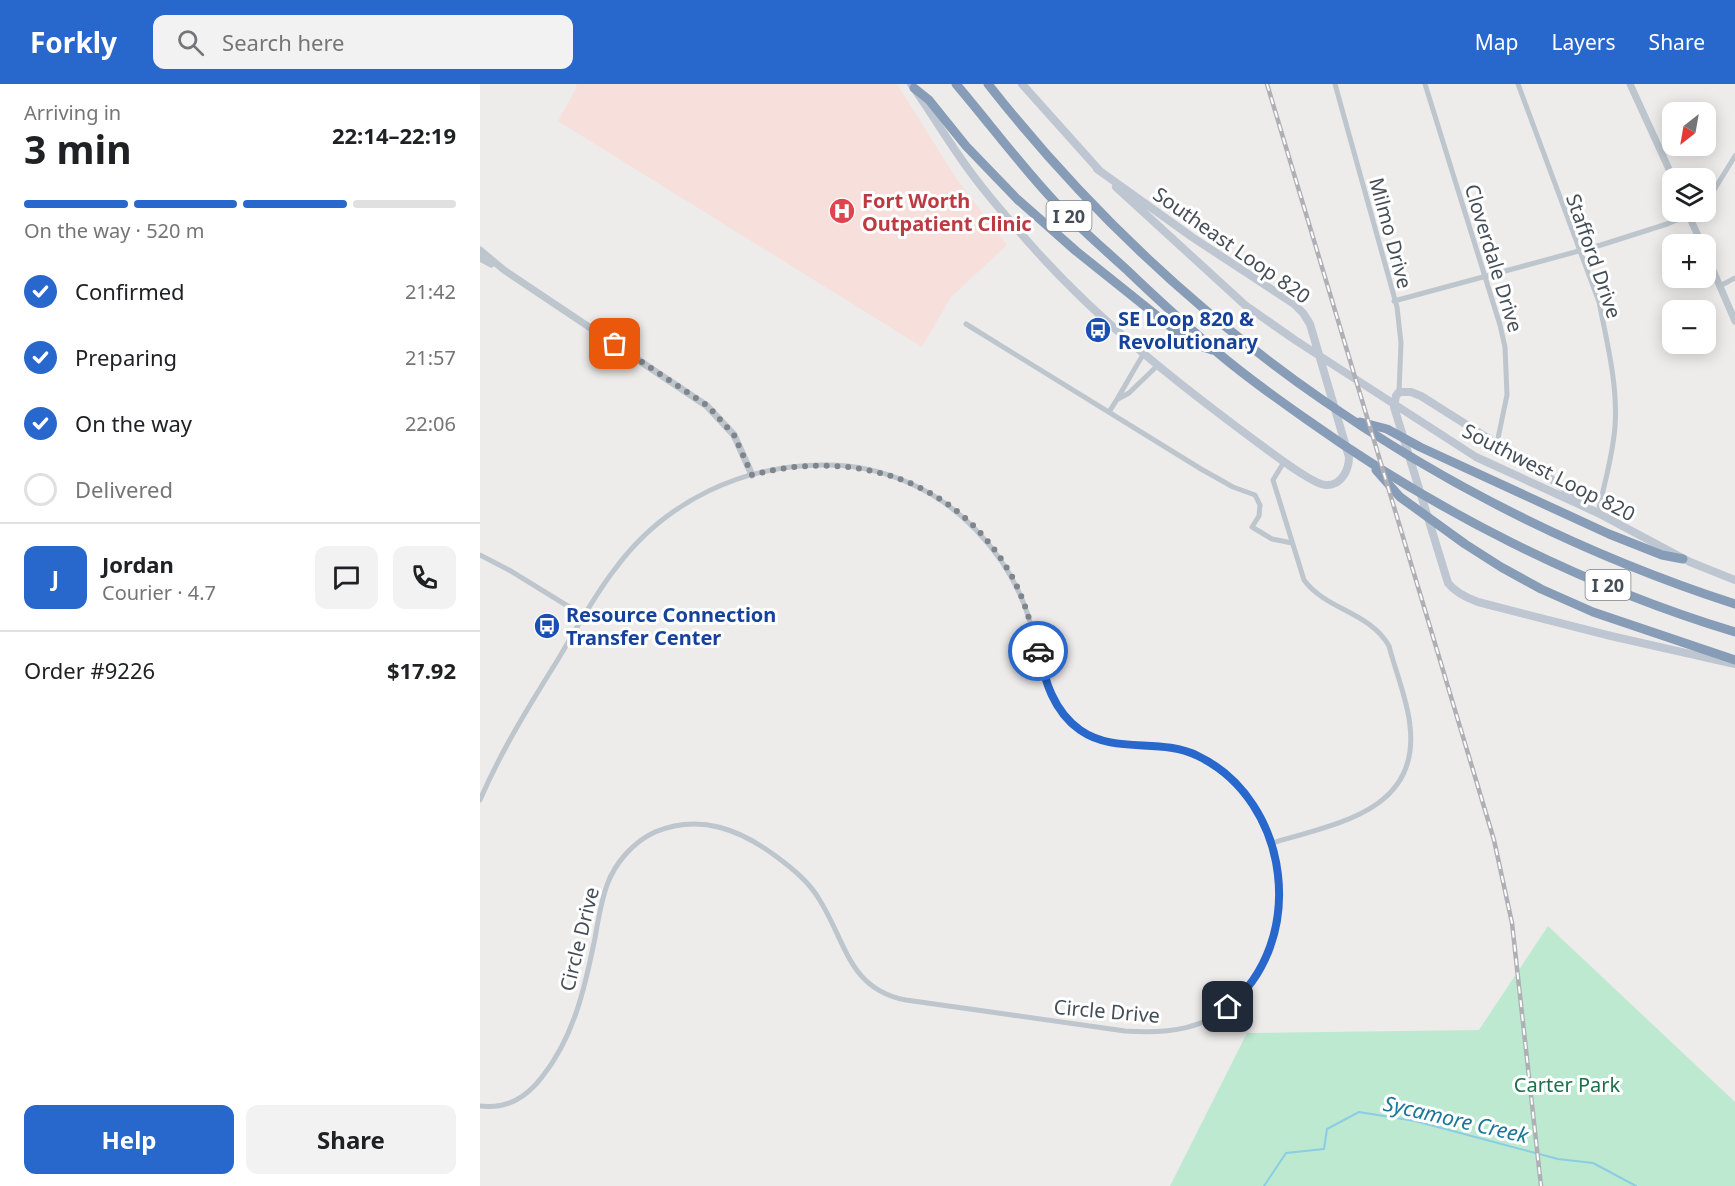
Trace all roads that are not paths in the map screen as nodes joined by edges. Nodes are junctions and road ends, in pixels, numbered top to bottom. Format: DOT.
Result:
graph roads {
  1 [pos="957,84"];
  2 [pos="988,84"];
  3 [pos="1022,84"];
  4 [pos="1335,84"];
  5 [pos="1425,84"];
  6 [pos="1518,84"];
  7 [pos="1630,84"];
  8 [pos="913,86"];
  9 [pos="1735,156"];
  10 [pos="1668,168"];
  11 [pos="1097,169"];
  12 [pos="1716,187"];
  13 [pos="1663,222"];
  14 [pos="480,250"];
  15 [pos="1578,250"];
  16 [pos="480,258"];
  17 [pos="504,270"];
  18 [pos="1485,276"];
  19 [pos="1716,277"];
  20 [pos="1735,278"];
  21 [pos="1720,286"];
  22 [pos="1394,301"];
  23 [pos="1735,321"];
  24 [pos="966,324"];
  25 [pos="1295,340"];
  26 [pos="1217,352"];
  27 [pos="1143,354"];
  28 [pos="1157,366"];
  29 [pos="1399,392"];
  30 [pos="1119,399"];
  31 [pos="1108,412"];
  32 [pos="1351,420"];
  33 [pos="1497,443"];
  34 [pos="1284,462"];
  35 [pos="1372,465"];
  36 [pos="752,475"];
  37 [pos="1598,513"];
  38 [pos="1292,543"];
  39 [pos="480,555"];
  40 [pos="1683,559"];
  41 [pos="1735,580"];
  42 [pos="1735,604"];
  43 [pos="584,616"];
  44 [pos="1735,632"];
  45 [pos="1735,662"];
  46 [pos="480,800"];
  47 [pos="1272,843"];
  48 [pos="480,1106"];
  1 -- 26 [label="highway, I 20"];
  2 -- 32 [label="highway, I 20"];
  3 -- 11 [label="main road, Southeast Loop 820"];
  4 -- 22 [label="street, Milmo Drive"];
  5 -- 18 [label="street, Cloverdale Drive"];
  6 -- 15 [label="street, Stafford Drive"];
  7 -- 10 [label="street"];
  8 -- 26 [label="highway"];
  8 -- 27 [label="main road, Southeast Loop 820"];
  9 -- 12 [label="street"];
  11 -- 25 [label="main road, Southeast Loop 820"];
  11 -- 34 [label="main road, Southeast Loop 820"];
  13 -- 15 [label="street"];
  14 -- 17 [label="street"];
  15 -- 18 [label="street"];
  15 -- 37 [label="street, Stafford Drive"];
  16 -- 17 [label="street"];
  17 -- 36 [label="street"];
  18 -- 22 [label="street"];
  18 -- 33 [label="street, Cloverdale Drive"];
  19 -- 21 [label="street"];
  20 -- 21 [label="street"];
  21 -- 23 [label="street"];
  22 -- 29 [label="street, Milmo Drive"];
  24 -- 31 [label="street"];
  25 -- 37 [label="main road, Southwest Loop 820"];
  26 -- 35 [label="highway, I 20"];
  27 -- 28 [label="main road, Southeast Loop 820"];
  27 -- 30 [label="street"];
  28 -- 30 [label="street"];
  28 -- 34 [label="main road, Southeast Loop 820"];
  29 -- 33 [label="main road"];
  29 -- 45 [label="main road"];
  30 -- 31 [label="street"];
  31 -- 38 [label="street"];
  32 -- 40 [label="highway"];
  32 -- 42 [label="highway, I 20"];
  33 -- 37 [label="main road"];
  34 -- 38 [label="street"];
  35 -- 44 [label="highway, I 20"];
  35 -- 45 [label="highway"];
  36 -- 43 [label="street, Circle Drive"];
  36 -- 47 [label="street, Circle Drive"];
  37 -- 40 [label="main road, Southwest Loop 820"];
  38 -- 47 [label="street"];
  39 -- 43 [label="street"];
  40 -- 41 [label="main road, Southwest Loop 820"];
  43 -- 46 [label="street, Circle Drive"];
  47 -- 48 [label="street, Circle Drive"];
}
